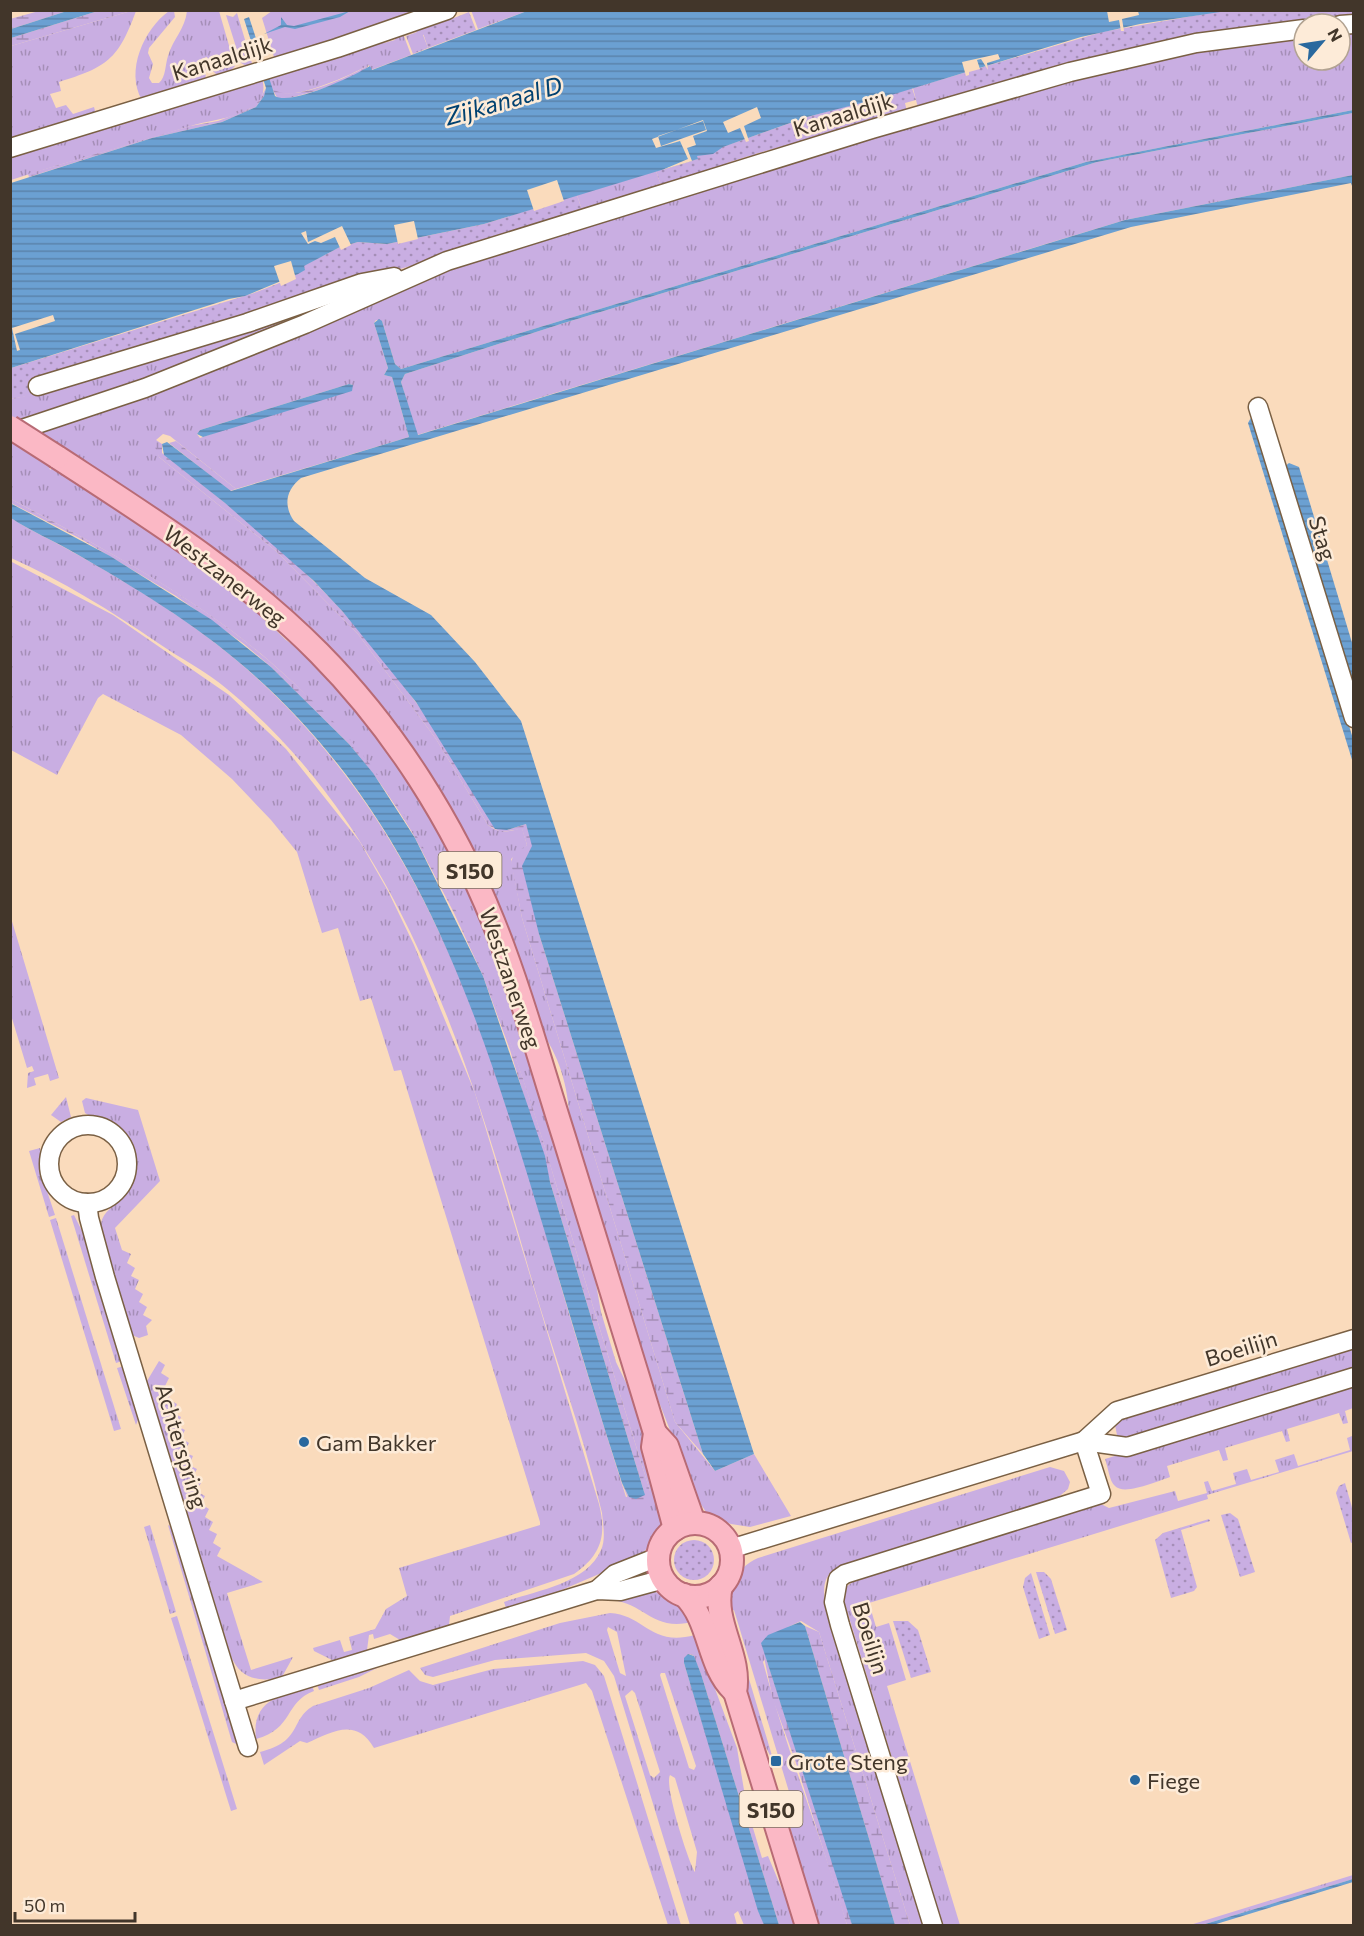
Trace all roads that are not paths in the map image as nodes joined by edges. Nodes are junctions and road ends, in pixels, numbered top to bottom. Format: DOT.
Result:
graph roads {
  1 [pos="447,10"];
  2 [pos="1292,31"];
  3 [pos="10,148"];
  4 [pos="404,279"];
  5 [pos="39,386"];
  6 [pos="1258,407"];
  7 [pos="10,427"];
  8 [pos="10,433"];
  9 [pos="1353,718"];
  10 [pos="87,1203"];
  11 [pos="1353,1339"];
  12 [pos="1353,1377"];
  13 [pos="1084,1441"];
  14 [pos="685,1526"];
  15 [pos="730,1549"];
  16 [pos="658,1557"];
  17 [pos="664,1580"];
  18 [pos="721,1586"];
  19 [pos="597,1590"];
  20 [pos="684,1595"];
  21 [pos="735,1692"];
  22 [pos="234,1701"];
  23 [pos="248,1747"];
  24 [pos="807,1926"];
  25 [pos="933,1926"];
  1 -- 3 [label="street, Kanaaldijk"];
  2 -- 4 [label="street, Kanaaldijk"];
  4 -- 5 [label="street, Kanaaldijk"];
  4 -- 8 [label="street, Kanaaldijk"];
  6 -- 9 [label="street, Stag"];
  7 -- 14 [label="main road, Westzanerweg / S150, bridge"];
  10 -- 10 [label="street"];
  10 -- 22 [label="street, Achterspring"];
  11 -- 13 [label="street, Boeilijn"];
  12 -- 13 [label="street, Boeilijn"];
  13 -- 15 [label="street, Boeilijn"];
  13 -- 25 [label="street, Boeilijn"];
  14 -- 15 [label="main road"];
  14 -- 16 [label="main road"];
  15 -- 18 [label="main road, S150"];
  16 -- 17 [label="main road"];
  16 -- 19 [label="street"];
  17 -- 19 [label="street"];
  17 -- 20 [label="main road, S150"];
  18 -- 20 [label="main road"];
  18 -- 21 [label="main road, S150"];
  19 -- 22 [label="street"];
  20 -- 21 [label="main road, S150"];
  21 -- 24 [label="main road, S150"];
  22 -- 23 [label="street, Achterspring"];
}
